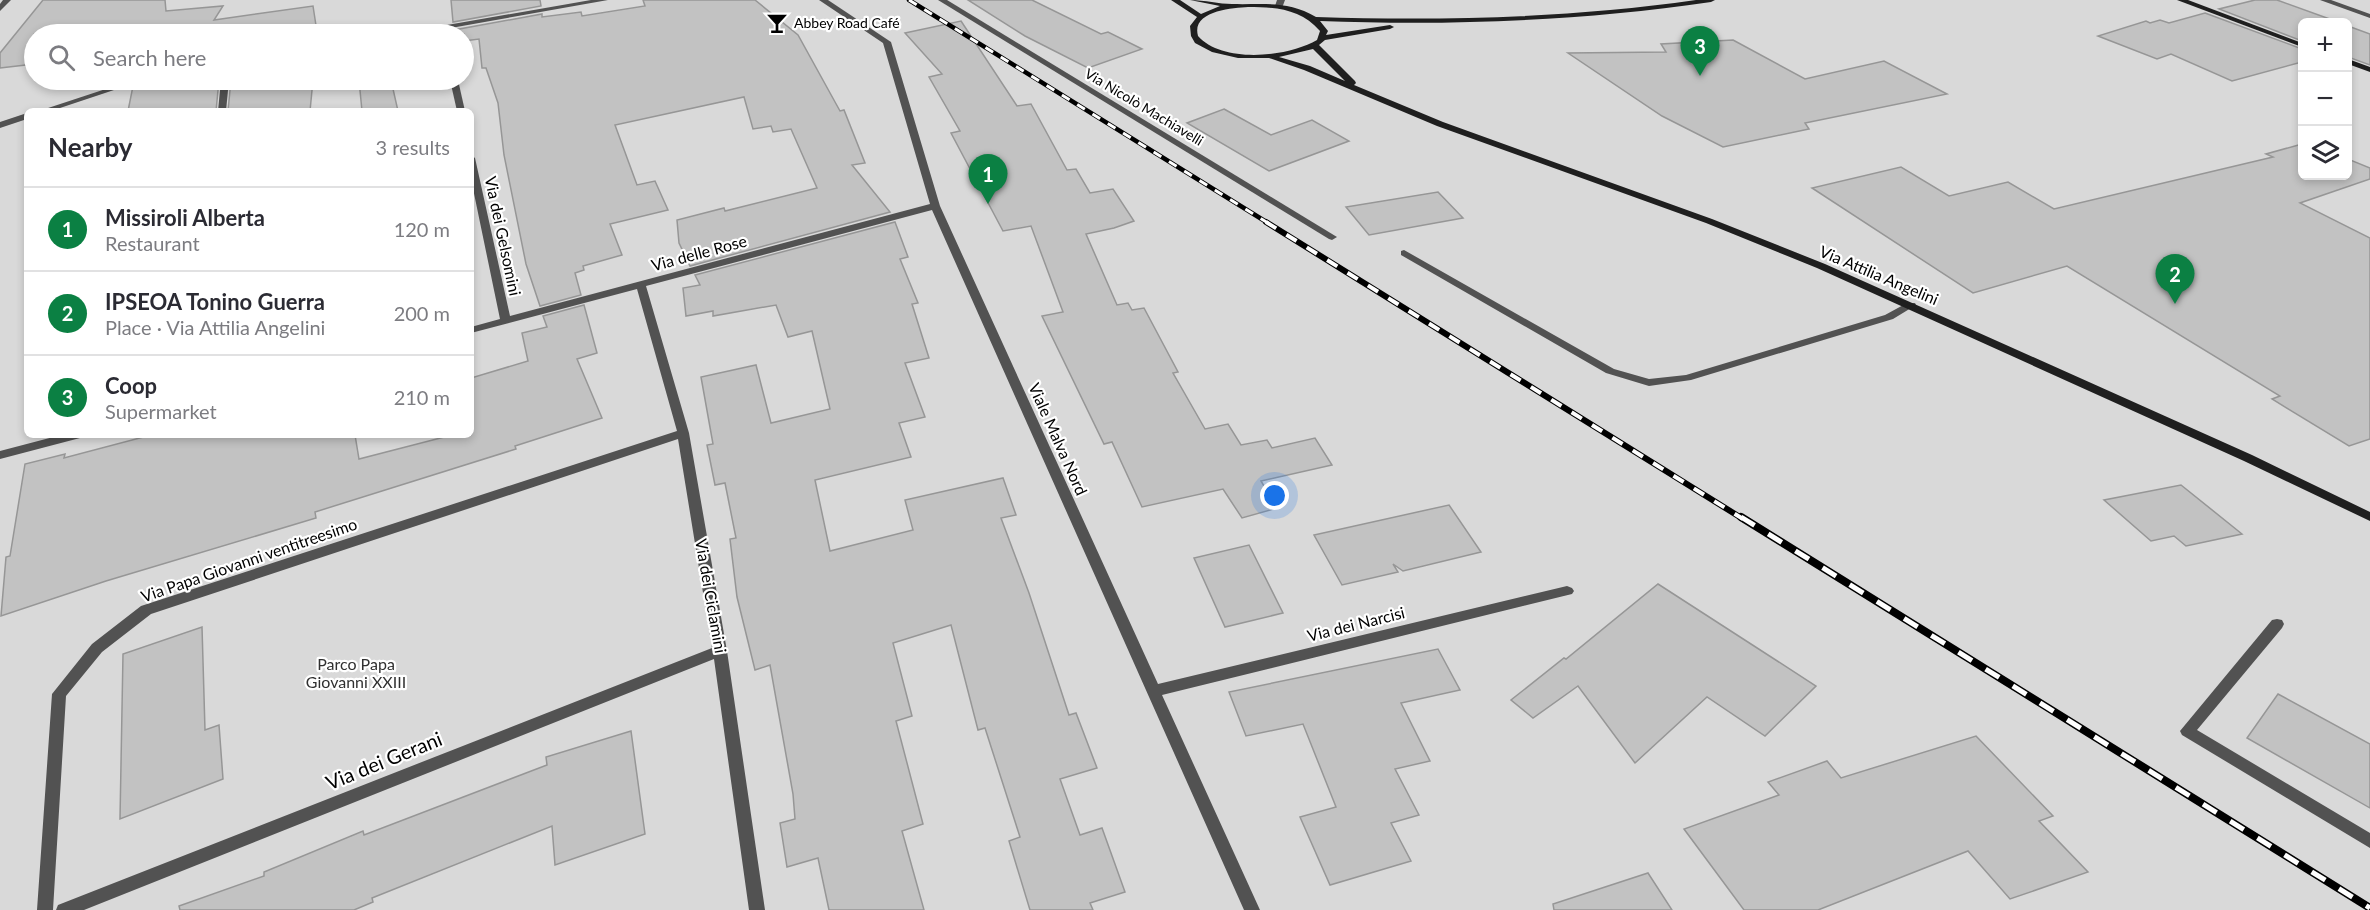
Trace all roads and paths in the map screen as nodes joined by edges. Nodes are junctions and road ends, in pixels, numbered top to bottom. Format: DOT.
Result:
graph roads {
  1 [pos="7,0"];
  2 [pos="550,0"];
  3 [pos="604,0"];
  4 [pos="823,0"];
  5 [pos="942,0"];
  6 [pos="1175,0"];
  7 [pos="1194,0"];
  8 [pos="1711,0"];
  9 [pos="2181,0"];
  10 [pos="2324,0"];
  11 [pos="1280,3"];
  12 [pos="1233,6"];
  13 [pos="0,9"];
  14 [pos="550,9"];
  15 [pos="2370,16"];
  16 [pos="1201,17"];
  17 [pos="1315,19"];
  18 [pos="1415,23"];
  19 [pos="474,25"];
  20 [pos="1322,38"];
  21 [pos="2298,44"];
  22 [pos="1315,46"];
  23 [pos="1273,58"];
  24 [pos="2352,63"];
  25 [pos="2370,70"];
  26 [pos="109,90"];
  27 [pos="224,90"];
  28 [pos="456,90"];
  29 [pos="1362,92"];
  30 [pos="52,108"];
  31 [pos="222,108"];
  32 [pos="460,108"];
  33 [pos="24,117"];
  34 [pos="0,125"];
  35 [pos="474,172"];
  36 [pos="934,206"];
  37 [pos="1332,237"];
  38 [pos="1404,253"];
  39 [pos="641,286"];
  40 [pos="1911,305"];
  41 [pos="506,320"];
  42 [pos="474,329"];
  43 [pos="683,433"];
  44 [pos="65,438"];
  45 [pos="0,455"];
  46 [pos="2370,517"];
  47 [pos="1567,591"];
  48 [pos="2277,624"];
  49 [pos="720,651"];
  50 [pos="1154,691"];
  51 [pos="2370,841"];
  52 [pos="45,910"];
  53 [pos="64,910"];
  54 [pos="758,910"];
  55 [pos="1252,910"];
  1 -- 13 [label="street"];
  2 -- 14 [label="street"];
  3 -- 14 [label="street"];
  4 -- 36 [label="street, Viale Malva Nord"];
  5 -- 37 [label="street, Via Nicolò Machiavelli"];
  6 -- 16 [label="street"];
  7 -- 12 [label="street"];
  8 -- 18 [label="street"];
  9 -- 21 [label="street"];
  10 -- 15 [label="street"];
  11 -- 12 [label="street"];
  11 -- 17 [label="street"];
  12 -- 16 [label="street"];
  14 -- 19 [label="street"];
  16 -- 23 [label="street"];
  17 -- 18 [label="street"];
  17 -- 20 [label="street"];
  18 -- 20 [label="street"];
  20 -- 22 [label="street"];
  22 -- 23 [label="street"];
  22 -- 29 [label="street, Via Attilia Angelini"];
  23 -- 29 [label="street, Via Attilia Angelini"];
  24 -- 25 [label="street"];
  26 -- 30 [label="street"];
  27 -- 31 [label="street"];
  28 -- 32 [label="street"];
  29 -- 40 [label="street, Via Attilia Angelini"];
  33 -- 34 [label="street"];
  35 -- 41 [label="street, Via dei Gelsomini"];
  36 -- 39 [label="street, Via delle Rose"];
  36 -- 50 [label="street, Viale Malva Nord"];
  38 -- 40 [label="street"];
  39 -- 41 [label="street, Via delle Rose"];
  39 -- 43 [label="street, Via dei Ciclamini"];
  40 -- 46 [label="street, Via Attilia Angelini"];
  41 -- 42 [label="street, Via delle Rose"];
  43 -- 49 [label="street, Via dei Ciclamini"];
  43 -- 52 [label="street, Via Papa Giovanni ventitreesimo"];
  44 -- 45 [label="street"];
  47 -- 50 [label="street, Via dei Narcisi"];
  48 -- 51 [label="street"];
  49 -- 53 [label="street, Via dei Gerani"];
  49 -- 54 [label="street, Via dei Ciclamini"];
  50 -- 55 [label="street, Viale Malva Nord"];
}
